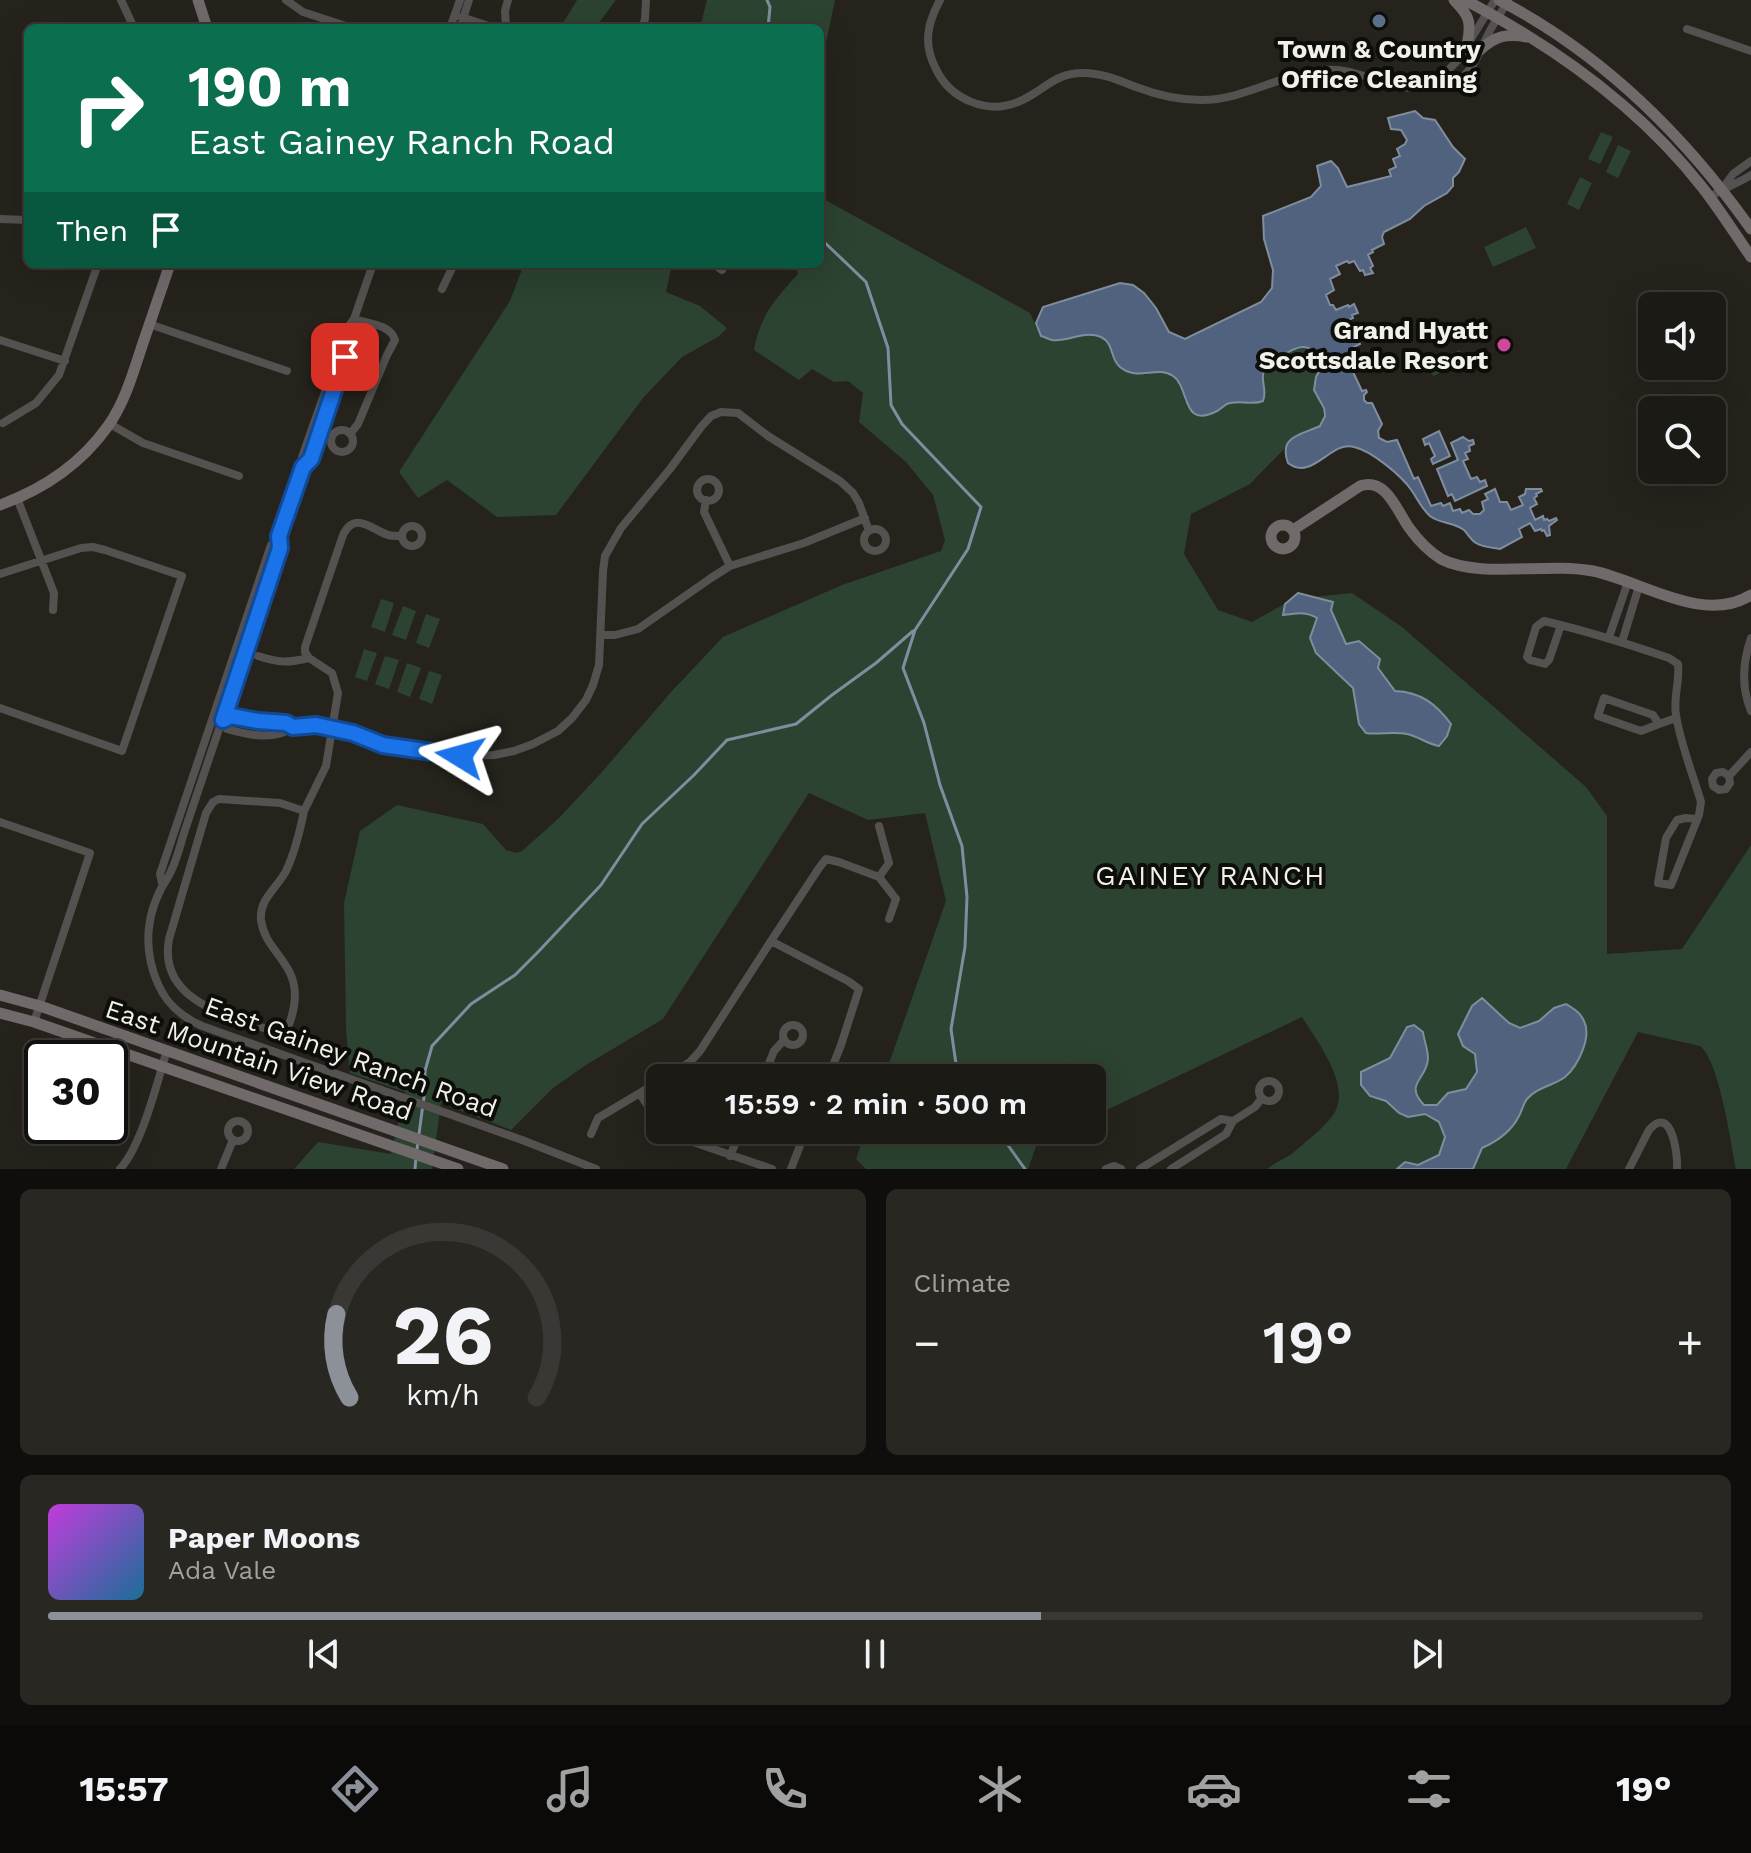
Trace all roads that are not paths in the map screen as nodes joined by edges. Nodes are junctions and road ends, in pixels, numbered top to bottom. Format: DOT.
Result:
graph roads {
  1 [pos="121,0"];
  2 [pos="198,0"];
  3 [pos="286,0"];
  4 [pos="460,0"];
  5 [pos="469,0"];
  6 [pos="508,0"];
  7 [pos="646,0"];
  8 [pos="940,0"];
  9 [pos="1454,0"];
  10 [pos="1465,0"];
  11 [pos="1502,1"];
  12 [pos="1492,14"];
  13 [pos="459,16"];
  14 [pos="132,24"];
  15 [pos="206,24"];
  16 [pos="340,24"];
  17 [pos="454,24"];
  18 [pos="460,24"];
  19 [pos="483,24"];
  20 [pos="506,24"];
  21 [pos="643,24"];
  22 [pos="1687,29"];
  23 [pos="1535,39"];
  24 [pos="1467,44"];
  25 [pos="1480,50"];
  26 [pos="1751,51"];
  27 [pos="1433,86"];
  28 [pos="1751,161"];
  29 [pos="1751,175"];
  30 [pos="1722,189"];
  31 [pos="1710,197"];
  32 [pos="0,219"];
  33 [pos="24,220"];
  34 [pos="1751,229"];
  35 [pos="1751,257"];
  36 [pos="97,268"];
  37 [pos="169,268"];
  38 [pos="372,268"];
  39 [pos="452,268"];
  40 [pos="442,289"];
  41 [pos="354,319"];
  42 [pos="149,324"];
  43 [pos="0,340"];
  44 [pos="65,361"];
  45 [pos="287,371"];
  46 [pos="3,423"];
  47 [pos="110,424"];
  48 [pos="350,434"];
  49 [pos="239,476"];
  50 [pos="17,498"];
  51 [pos="706,500"];
  52 [pos="0,505"];
  53 [pos="865,518"];
  54 [pos="1293,530"];
  55 [pos="869,531"];
  56 [pos="401,536"];
  57 [pos="42,561"];
  58 [pos="730,566"];
  59 [pos="0,574"];
  60 [pos="1634,584"];
  61 [pos="1751,595"];
  62 [pos="53,610"];
  63 [pos="1561,625"];
  64 [pos="601,635"];
  65 [pos="1609,637"];
  66 [pos="1751,638"];
  67 [pos="1622,642"];
  68 [pos="258,656"];
  69 [pos="309,658"];
  70 [pos="0,708"];
  71 [pos="1751,711"];
  72 [pos="1676,718"];
  73 [pos="218,719"];
  74 [pos="1659,724"];
  75 [pos="293,727"];
  76 [pos="333,728"];
  77 [pos="1751,752"];
  78 [pos="1729,776"];
  79 [pos="304,811"];
  80 [pos="1697,819"];
  81 [pos="0,822"];
  82 [pos="879,826"];
  83 [pos="879,877"];
  84 [pos="889,919"];
  85 [pos="771,941"];
  86 [pos="0,995"];
  87 [pos="40,1006"];
  88 [pos="0,1013"];
  89 [pos="34,1022"];
  90 [pos="784,1040"];
  91 [pos="167,1050"];
  92 [pos="687,1064"];
  93 [pos="769,1064"];
  94 [pos="834,1064"];
  95 [pos="162,1066"];
  96 [pos="646,1090"];
  97 [pos="640,1094"];
  98 [pos="1262,1098"];
  99 [pos="646,1103"];
  100 [pos="1233,1121"];
  101 [pos="591,1134"];
  102 [pos="233,1140"];
  103 [pos="697,1144"];
  104 [pos="735,1144"];
  105 [pos="801,1144"];
  106 [pos="1173,1149"];
  107 [pos="730,1156"];
  108 [pos="1180,1163"];
  109 [pos="120,1169"];
  110 [pos="221,1169"];
  111 [pos="458,1169"];
  112 [pos="503,1169"];
  113 [pos="596,1169"];
  114 [pos="772,1169"];
  115 [pos="791,1169"];
  116 [pos="1106,1169"];
  117 [pos="1121,1169"];
  118 [pos="1140,1169"];
  119 [pos="1171,1169"];
  120 [pos="1629,1169"];
  121 [pos="1677,1169"];
  1 -- 14 [label="street"];
  2 -- 15 [label="main road"];
  3 -- 16 [label="street"];
  4 -- 13 [label="street"];
  5 -- 13 [label="street"];
  6 -- 20 [label="street"];
  7 -- 21 [label="street"];
  8 -- 27 [label="street"];
  9 -- 24 [label="main road"];
  10 -- 12 [label="main road"];
  11 -- 12 [label="street"];
  11 -- 30 [label="main road"];
  12 -- 23 [label="main road"];
  12 -- 24 [label="street"];
  12 -- 25 [label="street"];
  13 -- 17 [label="street"];
  13 -- 18 [label="street"];
  13 -- 19 [label="street"];
  22 -- 26 [label="street"];
  23 -- 25 [label="main road"];
  23 -- 31 [label="main road"];
  24 -- 27 [label="street"];
  25 -- 27 [label="street"];
  28 -- 30 [label="street"];
  29 -- 30 [label="street"];
  30 -- 31 [label="street"];
  30 -- 34 [label="main road"];
  31 -- 35 [label="main road"];
  32 -- 33 [label="street"];
  36 -- 44 [label="street"];
  37 -- 42 [label="main road"];
  38 -- 41 [label="street, East Gainey Ranch Road"];
  39 -- 40 [label="street"];
  41 -- 48 [label="street"];
  41 -- 73 [label="street, East Gainey Ranch Road"];
  42 -- 45 [label="street"];
  42 -- 47 [label="main road"];
  43 -- 44 [label="street"];
  44 -- 46 [label="street"];
  47 -- 49 [label="street"];
  47 -- 50 [label="main road"];
  50 -- 52 [label="main road"];
  50 -- 57 [label="street"];
  51 -- 58 [label="street"];
  53 -- 55 [label="street"];
  53 -- 58 [label="street"];
  53 -- 64 [label="street"];
  54 -- 60 [label="main road"];
  56 -- 69 [label="street"];
  57 -- 59 [label="street"];
  57 -- 62 [label="street"];
  57 -- 70 [label="street"];
  58 -- 64 [label="street"];
  60 -- 61 [label="main road"];
  60 -- 65 [label="street"];
  60 -- 67 [label="street"];
  63 -- 63 [label="street"];
  63 -- 65 [label="street"];
  64 -- 76 [label="street"];
  65 -- 67 [label="street"];
  66 -- 71 [label="street"];
  67 -- 72 [label="street"];
  68 -- 69 [label="street"];
  69 -- 76 [label="street, East Gainey Ranch Road"];
  72 -- 74 [label="street"];
  72 -- 80 [label="street"];
  73 -- 75 [label="street"];
  73 -- 75 [label="street"];
  73 -- 113 [label="street, East Gainey Ranch Road"];
  74 -- 74 [label="street"];
  75 -- 76 [label="street"];
  76 -- 79 [label="street, East Gainey Ranch Road"];
  77 -- 78 [label="street"];
  79 -- 79 [label="street, East Gainey Ranch Road"];
  80 -- 80 [label="street"];
  81 -- 87 [label="street"];
  82 -- 83 [label="street"];
  83 -- 84 [label="street"];
  83 -- 85 [label="street"];
  85 -- 92 [label="street"];
  85 -- 94 [label="street"];
  86 -- 87 [label="main road, East Mountain View Road"];
  87 -- 89 [label="street"];
  87 -- 91 [label="main road, East Mountain View Road"];
  88 -- 89 [label="main road, East Mountain View Road"];
  89 -- 95 [label="main road, East Mountain View Road"];
  90 -- 93 [label="street"];
  91 -- 95 [label="street"];
  91 -- 112 [label="main road, East Mountain View Road"];
  95 -- 109 [label="street"];
  95 -- 111 [label="main road, East Mountain View Road"];
  96 -- 97 [label="street"];
  97 -- 99 [label="street"];
  97 -- 101 [label="street"];
  98 -- 100 [label="street"];
  100 -- 106 [label="street"];
  100 -- 108 [label="street"];
  102 -- 110 [label="street"];
  103 -- 107 [label="street"];
  104 -- 107 [label="street"];
  105 -- 115 [label="street"];
  106 -- 108 [label="street"];
  106 -- 118 [label="street"];
  107 -- 114 [label="street"];
  108 -- 119 [label="street"];
  116 -- 117 [label="street"];
  120 -- 121 [label="street"];
}
